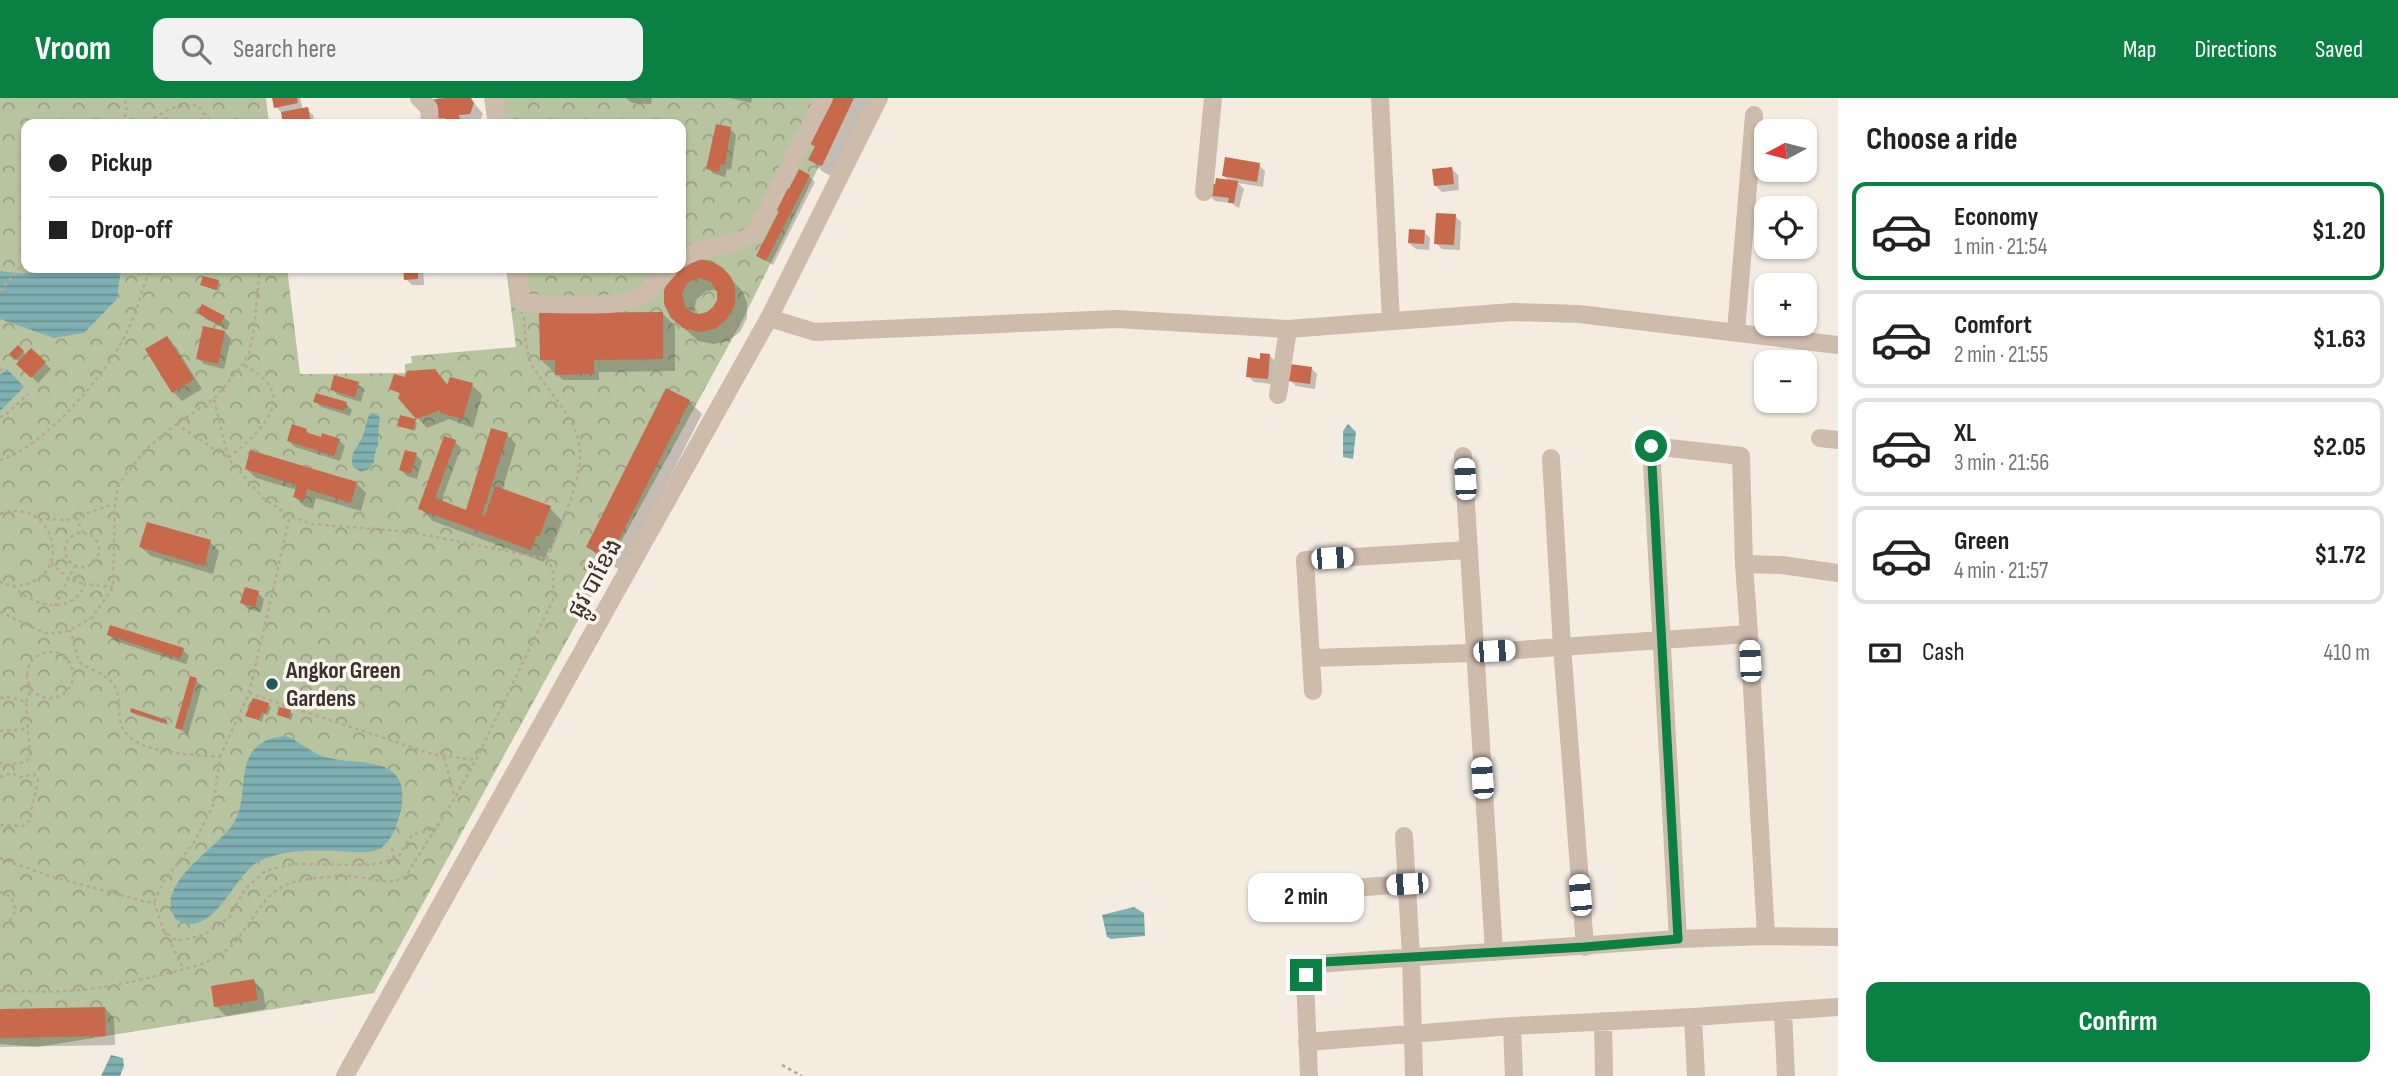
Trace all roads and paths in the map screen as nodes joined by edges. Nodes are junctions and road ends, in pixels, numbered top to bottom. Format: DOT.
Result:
graph roads {
  1 [pos="124,98"];
  2 [pos="419,98"];
  3 [pos="495,98"];
  4 [pos="824,98"];
  5 [pos="879,98"];
  6 [pos="1213,98"];
  7 [pos="1380,98"];
  8 [pos="1754,115"];
  9 [pos="124,119"];
  10 [pos="152,119"];
  11 [pos="209,119"];
  12 [pos="430,119"];
  13 [pos="497,119"];
  14 [pos="1204,192"];
  15 [pos="686,255"];
  16 [pos="21,266"];
  17 [pos="148,273"];
  18 [pos="260,273"];
  19 [pos="518,273"];
  20 [pos="665,273"];
  21 [pos="0,291"];
  22 [pos="522,303"];
  23 [pos="769,318"];
  24 [pos="1391,321"];
  25 [pos="1288,329"];
  26 [pos="1736,331"];
  27 [pos="1838,345"];
  28 [pos="243,364"];
  29 [pos="28,394"];
  30 [pos="1278,394"];
  31 [pos="214,399"];
  32 [pos="0,417"];
  33 [pos="176,424"];
  34 [pos="1463,456"];
  35 [pos="228,458"];
  36 [pos="1552,458"];
  37 [pos="0,460"];
  38 [pos="115,504"];
  39 [pos="0,514"];
  40 [pos="290,516"];
  41 [pos="76,517"];
  42 [pos="39,519"];
  43 [pos="83,533"];
  44 [pos="1468,550"];
  45 [pos="547,559"];
  46 [pos="51,563"];
  47 [pos="1744,564"];
  48 [pos="75,566"];
  49 [pos="1838,573"];
  50 [pos="70,580"];
  51 [pos="1,584"];
  52 [pos="85,584"];
  53 [pos="13,586"];
  54 [pos="113,587"];
  55 [pos="55,606"];
  56 [pos="0,612"];
  57 [pos="71,629"];
  58 [pos="1749,634"];
  59 [pos="1660,638"];
  60 [pos="1562,646"];
  61 [pos="1474,653"];
  62 [pos="1312,658"];
  63 [pos="78,659"];
  64 [pos="69,662"];
  65 [pos="31,690"];
  66 [pos="1313,691"];
  67 [pos="248,693"];
  68 [pos="0,698"];
  69 [pos="26,702"];
  70 [pos="26,729"];
  71 [pos="0,731"];
  72 [pos="220,757"];
  73 [pos="443,757"];
  74 [pos="476,760"];
  75 [pos="0,763"];
  76 [pos="0,777"];
  77 [pos="455,798"];
  78 [pos="0,825"];
  79 [pos="436,828"];
  80 [pos="1404,836"];
  81 [pos="392,848"];
  82 [pos="0,858"];
  83 [pos="394,859"];
  84 [pos="1407,884"];
  85 [pos="1324,890"];
  86 [pos="0,892"];
  87 [pos="154,902"];
  88 [pos="0,925"];
  89 [pos="164,932"];
  90 [pos="1766,936"];
  91 [pos="1838,937"];
  92 [pos="1678,939"];
  93 [pos="1585,947"];
  94 [pos="1494,952"];
  95 [pos="1411,956"];
  96 [pos="184,970"];
  97 [pos="0,991"];
  98 [pos="1838,1007"];
  99 [pos="1783,1012"];
  100 [pos="1693,1017"];
  101 [pos="1603,1021"];
  102 [pos="1511,1026"];
  103 [pos="1412,1034"];
  104 [pos="1307,1042"];
  105 [pos="782,1065"];
  106 [pos="345,1076"];
  107 [pos="802,1076"];
  108 [pos="1309,1076"];
  109 [pos="1414,1076"];
  110 [pos="1514,1076"];
  111 [pos="1604,1076"];
  112 [pos="1696,1076"];
  113 [pos="1786,1076"];
  1 -- 9 [label="path"];
  2 -- 12 [label="street"];
  3 -- 13 [label="street"];
  4 -- 15 [label="street"];
  5 -- 23 [label="street, ផ្លូវ បាខែង"];
  6 -- 14 [label="street"];
  7 -- 24 [label="street"];
  8 -- 26 [label="street"];
  10 -- 11 [label="path"];
  16 -- 21 [label="path"];
  17 -- 37 [label="path"];
  18 -- 28 [label="path"];
  19 -- 22 [label="street"];
  20 -- 22 [label="street"];
  22 -- 45 [label="path"];
  23 -- 25 [label="street"];
  23 -- 106 [label="street, ផ្លូវ បាខែង"];
  24 -- 25 [label="street"];
  24 -- 26 [label="street"];
  25 -- 30 [label="street"];
  26 -- 27 [label="street"];
  28 -- 31 [label="path"];
  28 -- 35 [label="path"];
  29 -- 32 [label="path"];
  31 -- 33 [label="path"];
  31 -- 35 [label="path"];
  33 -- 35 [label="path"];
  33 -- 38 [label="path"];
  34 -- 44 [label="street"];
  35 -- 40 [label="path"];
  36 -- 60 [label="street"];
  38 -- 41 [label="path"];
  38 -- 54 [label="path"];
  39 -- 42 [label="path"];
  40 -- 45 [label="path"];
  40 -- 67 [label="path"];
  41 -- 42 [label="path"];
  41 -- 43 [label="path"];
  42 -- 46 [label="path"];
  43 -- 48 [label="path"];
  43 -- 48 [label="path"];
  44 -- 61 [label="street"];
  44 -- 62 [label="street"];
  45 -- 74 [label="path"];
  46 -- 50 [label="path"];
  46 -- 53 [label="path"];
  47 -- 49 [label="street"];
  47 -- 58 [label="street"];
  47 -- 59 [label="street"];
  48 -- 50 [label="path"];
  50 -- 52 [label="path"];
  50 -- 55 [label="path"];
  51 -- 53 [label="path"];
  52 -- 54 [label="path"];
  52 -- 55 [label="path"];
  53 -- 55 [label="path"];
  54 -- 57 [label="path"];
  56 -- 57 [label="path"];
  57 -- 63 [label="path"];
  58 -- 59 [label="street"];
  58 -- 90 [label="street"];
  59 -- 60 [label="street"];
  59 -- 92 [label="street"];
  60 -- 61 [label="street"];
  60 -- 93 [label="street"];
  61 -- 62 [label="street"];
  61 -- 94 [label="street"];
  62 -- 66 [label="street"];
  63 -- 64 [label="path"];
  63 -- 72 [label="path"];
  64 -- 65 [label="path"];
  64 -- 65 [label="path"];
  65 -- 69 [label="path"];
  67 -- 72 [label="path"];
  67 -- 73 [label="path"];
  68 -- 69 [label="path"];
  69 -- 70 [label="path"];
  70 -- 71 [label="path"];
  70 -- 75 [label="path"];
  72 -- 87 [label="path"];
  73 -- 74 [label="path"];
  73 -- 77 [label="path"];
  74 -- 77 [label="path"];
  76 -- 78 [label="path"];
  77 -- 79 [label="path"];
  79 -- 83 [label="path"];
  79 -- 96 [label="path"];
  80 -- 84 [label="street"];
  81 -- 83 [label="path"];
  82 -- 87 [label="path"];
  83 -- 89 [label="path"];
  84 -- 85 [label="street"];
  84 -- 95 [label="street"];
  86 -- 88 [label="path"];
  87 -- 89 [label="path"];
  89 -- 96 [label="path"];
  90 -- 91 [label="street"];
  90 -- 92 [label="street"];
  92 -- 93 [label="street"];
  93 -- 94 [label="street"];
  94 -- 95 [label="street"];
  95 -- 103 [label="street"];
  95 -- 104 [label="street"];
  96 -- 97 [label="path"];
  98 -- 99 [label="street"];
  99 -- 100 [label="street"];
  99 -- 113 [label="street"];
  100 -- 101 [label="street"];
  100 -- 112 [label="street"];
  101 -- 102 [label="street"];
  101 -- 111 [label="street"];
  102 -- 103 [label="street"];
  102 -- 110 [label="street"];
  103 -- 104 [label="street"];
  103 -- 109 [label="street"];
  104 -- 108 [label="street"];
  105 -- 107 [label="path"];
}
